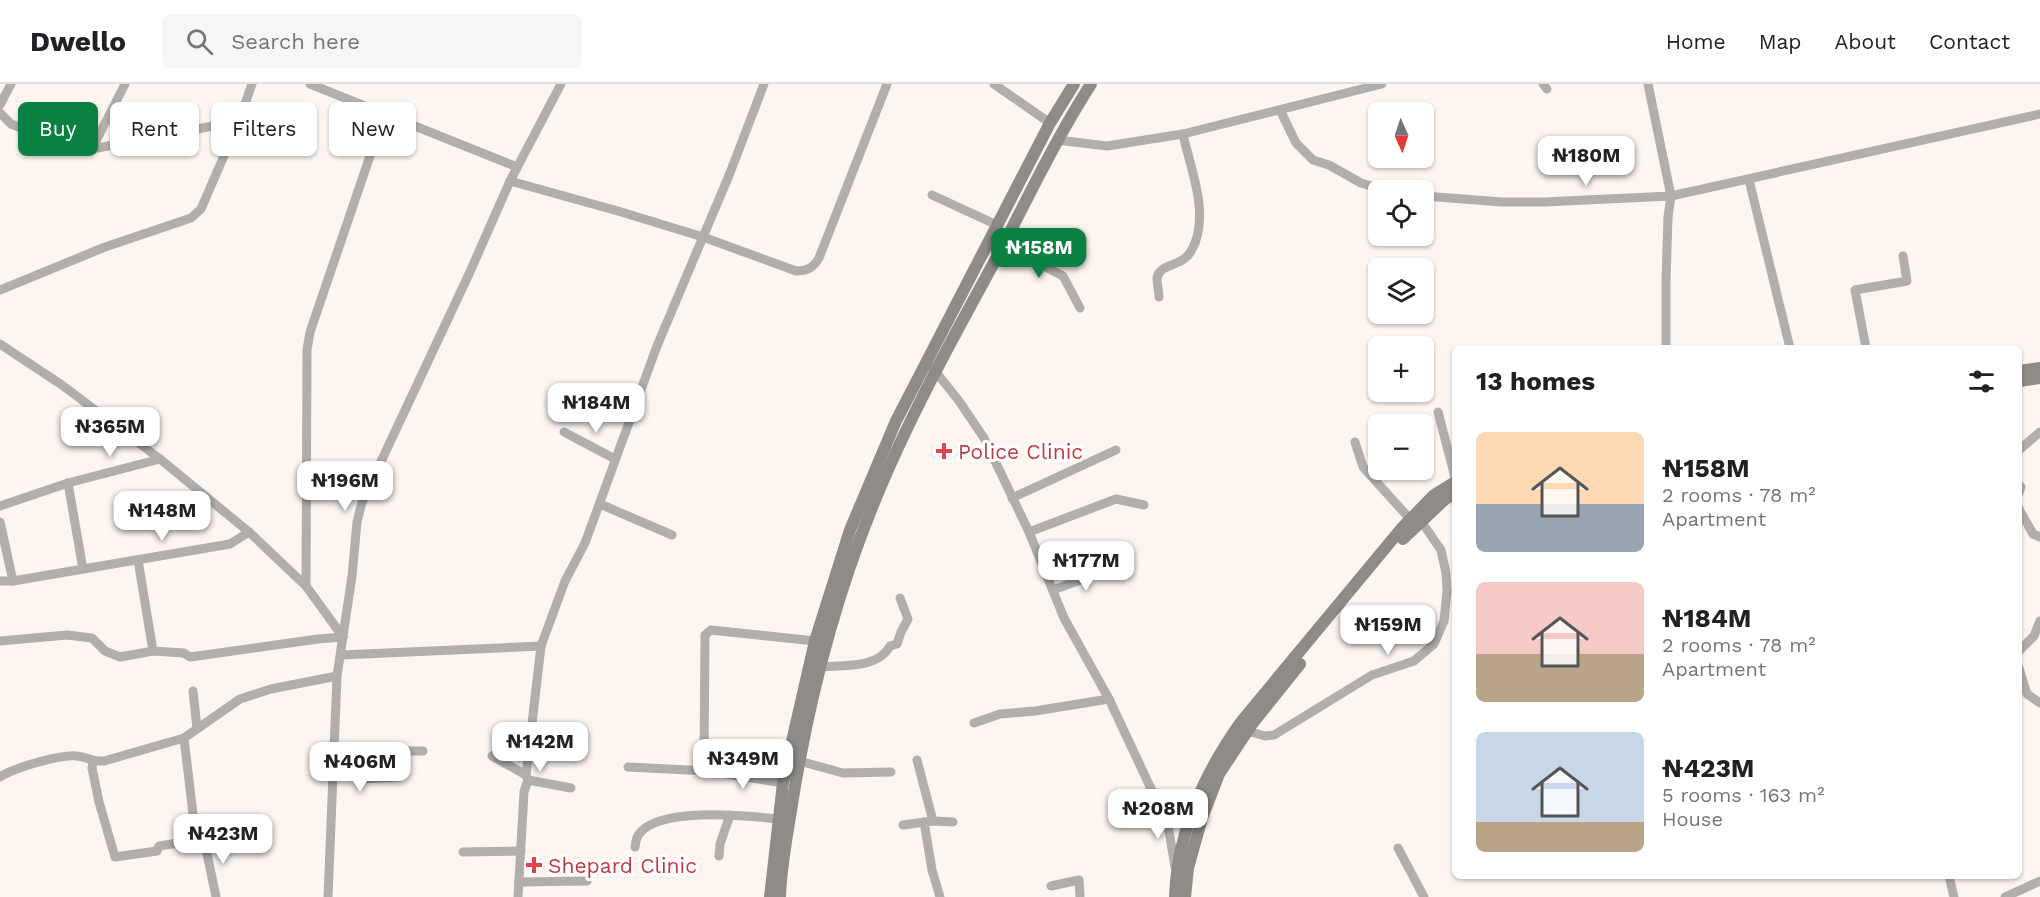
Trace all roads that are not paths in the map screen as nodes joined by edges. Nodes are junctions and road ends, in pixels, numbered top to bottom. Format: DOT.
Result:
graph roads {
  1 [pos="11,84"];
  2 [pos="125,84"];
  3 [pos="252,84"];
  4 [pos="310,84"];
  5 [pos="561,84"];
  6 [pos="764,84"];
  7 [pos="887,84"];
  8 [pos="994,84"];
  9 [pos="1074,84"];
  10 [pos="1091,84"];
  11 [pos="1382,84"];
  12 [pos="1648,84"];
  13 [pos="246,102"];
  14 [pos="353,102"];
  15 [pos="0,105"];
  16 [pos="1280,110"];
  17 [pos="0,112"];
  18 [pos="2040,114"];
  19 [pos="1050,123"];
  20 [pos="18,127"];
  21 [pos="211,127"];
  22 [pos="416,128"];
  23 [pos="1183,134"];
  24 [pos="98,137"];
  25 [pos="1057,141"];
  26 [pos="98,148"];
  27 [pos="224,156"];
  28 [pos="370,156"];
  29 [pos="517,167"];
  30 [pos="1749,180"];
  31 [pos="510,181"];
  32 [pos="1368,185"];
  33 [pos="932,195"];
  34 [pos="1671,196"];
  35 [pos="1434,197"];
  36 [pos="997,225"];
  37 [pos="703,237"];
  38 [pos="1003,245"];
  39 [pos="1903,256"];
  40 [pos="0,290"];
  41 [pos="1159,297"];
  42 [pos="1080,308"];
  43 [pos="0,344"];
  44 [pos="1666,345"];
  45 [pos="1789,345"];
  46 [pos="1865,345"];
  47 [pos="927,360"];
  48 [pos="2040,368"];
  49 [pos="936,371"];
  50 [pos="2022,371"];
  51 [pos="2040,378"];
  52 [pos="2022,381"];
  53 [pos="1438,412"];
  54 [pos="564,432"];
  55 [pos="2040,432"];
  56 [pos="1355,442"];
  57 [pos="2022,447"];
  58 [pos="1116,450"];
  59 [pos="160,459"];
  60 [pos="615,459"];
  61 [pos="1452,466"];
  62 [pos="68,483"];
  63 [pos="1452,484"];
  64 [pos="1452,494"];
  65 [pos="1012,498"];
  66 [pos="600,504"];
  67 [pos="1144,505"];
  68 [pos="0,506"];
  69 [pos="2022,514"];
  70 [pos="1415,520"];
  71 [pos="0,522"];
  72 [pos="249,532"];
  73 [pos="1029,532"];
  74 [pos="672,535"];
  75 [pos="2040,537"];
  76 [pos="138,560"];
  77 [pos="83,569"];
  78 [pos="1110,569"];
  79 [pos="13,580"];
  80 [pos="0,581"];
  81 [pos="306,586"];
  82 [pos="1053,590"];
  83 [pos="900,598"];
  84 [pos="2040,621"];
  85 [pos="343,637"];
  86 [pos="0,641"];
  87 [pos="815,641"];
  88 [pos="541,646"];
  89 [pos="2022,648"];
  90 [pos="153,651"];
  91 [pos="341,655"];
  92 [pos="819,667"];
  93 [pos="337,676"];
  94 [pos="193,691"];
  95 [pos="2023,691"];
  96 [pos="1109,699"];
  97 [pos="2040,703"];
  98 [pos="974,723"];
  99 [pos="197,729"];
  100 [pos="1247,731"];
  101 [pos="531,735"];
  102 [pos="184,738"];
  103 [pos="423,751"];
  104 [pos="333,759"];
  105 [pos="360,760"];
  106 [pos="799,760"];
  107 [pos="917,760"];
  108 [pos="93,762"];
  109 [pos="628,767"];
  110 [pos="708,771"];
  111 [pos="891,772"];
  112 [pos="0,777"];
  113 [pos="399,777"];
  114 [pos="527,778"];
  115 [pos="783,783"];
  116 [pos="571,788"];
  117 [pos="1197,796"];
  118 [pos="1159,804"];
  119 [pos="730,815"];
  120 [pos="779,819"];
  121 [pos="928,822"];
  122 [pos="953,822"];
  123 [pos="903,825"];
  124 [pos="204,839"];
  125 [pos="635,847"];
  126 [pos="1398,848"];
  127 [pos="521,851"];
  128 [pos="463,852"];
  129 [pos="719,856"];
  130 [pos="1176,871"];
  131 [pos="1950,879"];
  132 [pos="587,881"];
  133 [pos="2040,881"];
  134 [pos="519,882"];
  135 [pos="1051,886"];
  136 [pos="216,897"];
  137 [pos="328,897"];
  138 [pos="518,897"];
  139 [pos="770,897"];
  140 [pos="780,897"];
  141 [pos="940,897"];
  142 [pos="1080,897"];
  143 [pos="1175,897"];
  144 [pos="1185,897"];
  145 [pos="1424,897"];
  146 [pos="1954,897"];
  147 [pos="2005,897"];
  1 -- 15 [label="street"];
  2 -- 24 [label="street"];
  3 -- 13 [label="street"];
  4 -- 14 [label="street"];
  5 -- 29 [label="street"];
  6 -- 37 [label="street"];
  7 -- 37 [label="street"];
  8 -- 19 [label="street"];
  9 -- 19 [label="main road"];
  10 -- 25 [label="main road"];
  11 -- 16 [label="street"];
  12 -- 34 [label="street"];
  16 -- 23 [label="street"];
  16 -- 32 [label="street"];
  17 -- 20 [label="street"];
  18 -- 30 [label="street"];
  19 -- 36 [label="main road"];
  21 -- 26 [label="street"];
  22 -- 29 [label="street"];
  23 -- 25 [label="street"];
  23 -- 41 [label="street"];
  25 -- 38 [label="main road"];
  27 -- 40 [label="street"];
  28 -- 81 [label="street"];
  29 -- 31 [label="street"];
  30 -- 34 [label="street"];
  30 -- 45 [label="street"];
  31 -- 37 [label="street"];
  31 -- 85 [label="street"];
  33 -- 36 [label="street"];
  34 -- 35 [label="street"];
  34 -- 44 [label="street"];
  36 -- 47 [label="main road"];
  37 -- 60 [label="street"];
  38 -- 42 [label="street"];
  38 -- 49 [label="main road"];
  39 -- 46 [label="street"];
  43 -- 59 [label="street"];
  47 -- 49 [label="street"];
  47 -- 87 [label="main road"];
  48 -- 50 [label="main road"];
  49 -- 65 [label="street"];
  49 -- 92 [label="main road"];
  51 -- 52 [label="main road"];
  53 -- 61 [label="street"];
  54 -- 60 [label="street"];
  55 -- 57 [label="street"];
  56 -- 70 [label="street"];
  58 -- 65 [label="street"];
  59 -- 62 [label="street"];
  59 -- 72 [label="street"];
  60 -- 66 [label="street"];
  62 -- 68 [label="street"];
  62 -- 77 [label="street"];
  63 -- 70 [label="main road"];
  64 -- 70 [label="main road"];
  65 -- 73 [label="street"];
  66 -- 74 [label="street"];
  66 -- 88 [label="street"];
  67 -- 73 [label="street"];
  69 -- 75 [label="street"];
  70 -- 100 [label="main road"];
  70 -- 100 [label="street"];
  70 -- 117 [label="main road"];
  71 -- 79 [label="street"];
  72 -- 76 [label="street"];
  72 -- 81 [label="street"];
  73 -- 82 [label="street"];
  76 -- 77 [label="street"];
  76 -- 90 [label="street"];
  77 -- 79 [label="street"];
  78 -- 82 [label="street"];
  79 -- 80 [label="street"];
  81 -- 85 [label="street"];
  82 -- 96 [label="street"];
  83 -- 92 [label="street"];
  84 -- 89 [label="street"];
  85 -- 90 [label="street"];
  85 -- 91 [label="street"];
  86 -- 90 [label="street"];
  87 -- 110 [label="street"];
  87 -- 115 [label="main road"];
  88 -- 91 [label="street"];
  88 -- 101 [label="street"];
  91 -- 93 [label="street"];
  92 -- 106 [label="main road"];
  93 -- 99 [label="street"];
  93 -- 104 [label="street"];
  94 -- 99 [label="street"];
  95 -- 97 [label="street"];
  96 -- 98 [label="street"];
  96 -- 118 [label="street"];
  99 -- 102 [label="street"];
  100 -- 144 [label="main road"];
  101 -- 114 [label="street"];
  101 -- 114 [label="street"];
  102 -- 108 [label="street"];
  102 -- 124 [label="street"];
  103 -- 105 [label="street"];
  104 -- 105 [label="street"];
  104 -- 137 [label="street"];
  105 -- 113 [label="street"];
  106 -- 111 [label="street"];
  106 -- 140 [label="main road"];
  107 -- 121 [label="street"];
  108 -- 112 [label="street"];
  108 -- 124 [label="street"];
  109 -- 110 [label="street"];
  110 -- 115 [label="street"];
  114 -- 116 [label="street"];
  114 -- 127 [label="street"];
  115 -- 120 [label="main road"];
  117 -- 118 [label="street"];
  117 -- 130 [label="main road"];
  118 -- 130 [label="street"];
  119 -- 120 [label="street"];
  119 -- 125 [label="street"];
  119 -- 129 [label="street"];
  120 -- 139 [label="main road"];
  121 -- 122 [label="street"];
  121 -- 123 [label="street"];
  121 -- 141 [label="street"];
  124 -- 136 [label="street"];
  126 -- 145 [label="street"];
  127 -- 128 [label="street"];
  127 -- 134 [label="street"];
  130 -- 143 [label="main road"];
  131 -- 146 [label="street"];
  132 -- 134 [label="street"];
  133 -- 147 [label="street"];
  134 -- 138 [label="street"];
  135 -- 142 [label="street"];
}
